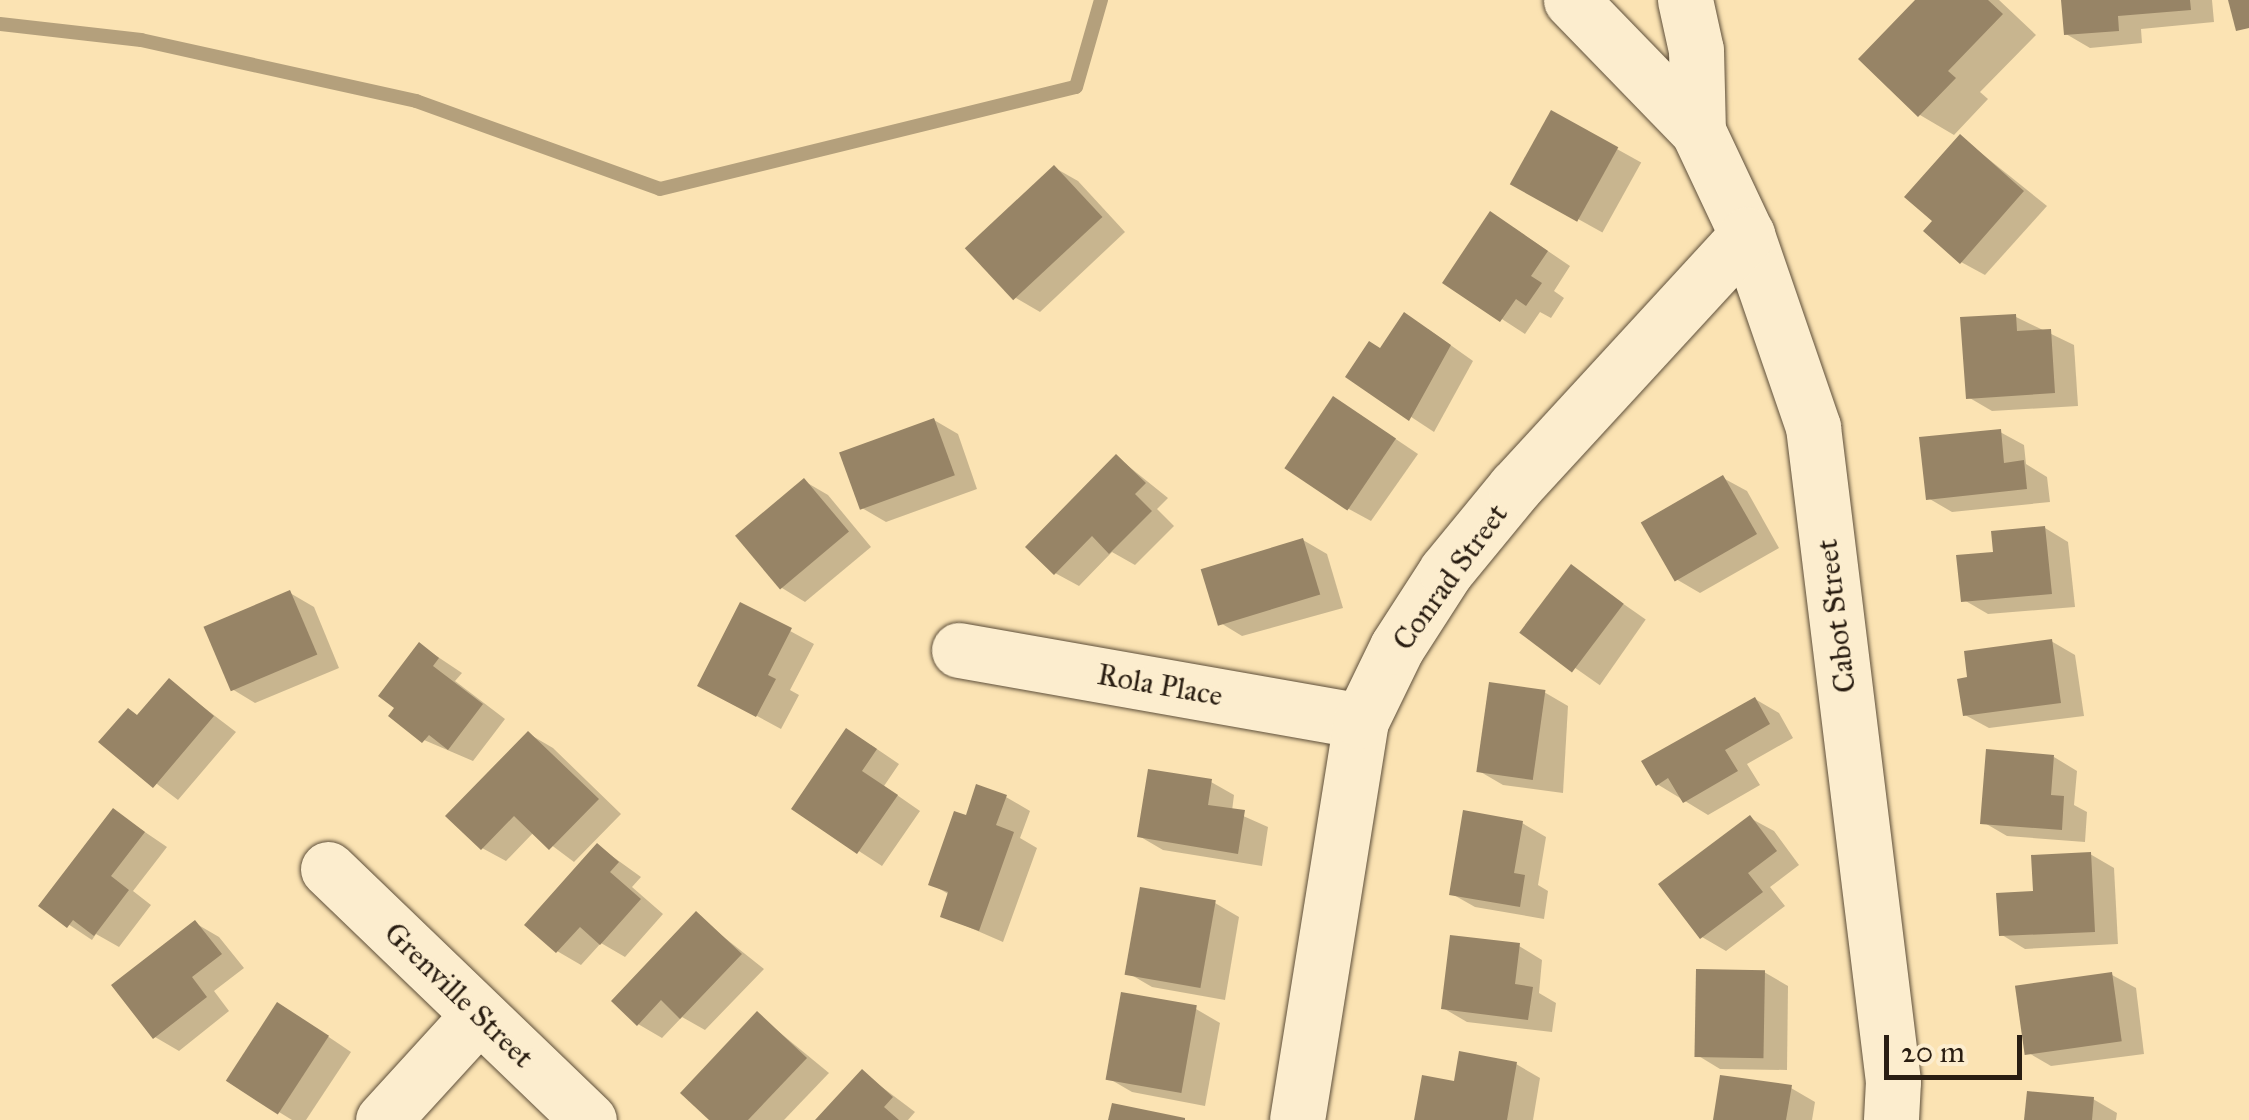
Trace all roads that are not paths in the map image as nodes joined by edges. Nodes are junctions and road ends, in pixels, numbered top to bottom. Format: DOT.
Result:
graph roads {
  1 [pos="1572,0"];
  2 [pos="1685,0"];
  3 [pos="1698,131"];
  4 [pos="1748,235"];
  5 [pos="959,650"];
  6 [pos="1361,721"];
  7 [pos="328,870"];
  8 [pos="479,1015"];
  9 [pos="383,1120"];
  10 [pos="589,1120"];
  11 [pos="1297,1120"];
  12 [pos="1891,1120"];
  1 -- 3 [label="street, Cabot Street"];
  2 -- 3 [label="street, Cabot Street"];
  3 -- 4 [label="street, Cabot Street"];
  4 -- 6 [label="street, Conrad Street"];
  4 -- 12 [label="street, Cabot Street"];
  5 -- 6 [label="street, Rola Place"];
  6 -- 11 [label="street, Conrad Street"];
  7 -- 8 [label="street, Grenville Street"];
  8 -- 9 [label="street"];
  8 -- 10 [label="street, Grenville Street"];
}
